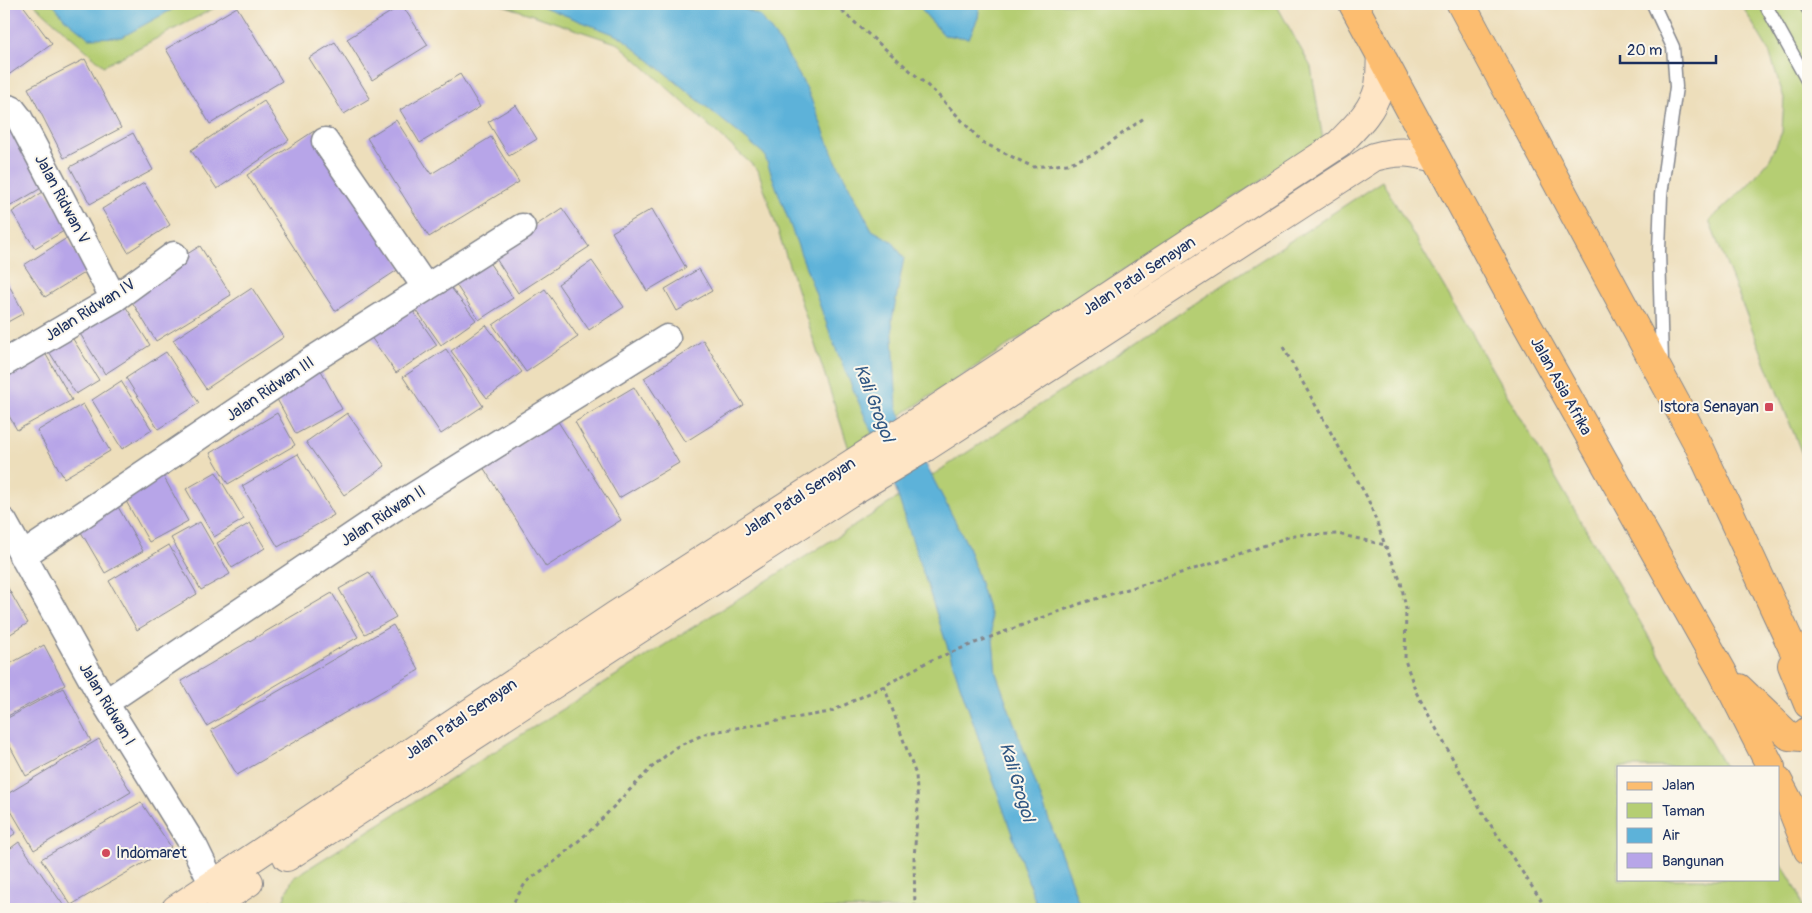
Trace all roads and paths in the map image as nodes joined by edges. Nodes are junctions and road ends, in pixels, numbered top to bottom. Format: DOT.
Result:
graph roads {
  1 [pos="838,4"];
  2 [pos="1353,4"];
  3 [pos="1461,4"];
  4 [pos="1652,4"];
  5 [pos="1765,4"];
  6 [pos="1805,4"];
  7 [pos="1808,9"];
  8 [pos="1381,55"];
  9 [pos="1808,82"];
  10 [pos="4,107"];
  11 [pos="1144,118"];
  12 [pos="325,141"];
  13 [pos="1436,158"];
  14 [pos="522,227"];
  15 [pos="174,254"];
  16 [pos="426,288"];
  17 [pos="114,299"];
  18 [pos="667,338"];
  19 [pos="1283,347"];
  20 [pos="4,363"];
  21 [pos="1662,378"];
  22 [pos="919,436"];
  23 [pos="4,522"];
  24 [pos="1385,545"];
  25 [pos="22,556"];
  26 [pos="1755,565"];
  27 [pos="1808,639"];
  28 [pos="1722,670"];
  29 [pos="1808,681"];
  30 [pos="884,686"];
  31 [pos="105,703"];
  32 [pos="1808,704"];
  33 [pos="1808,731"];
  34 [pos="1770,766"];
  35 [pos="1784,791"];
  36 [pos="1808,828"];
  37 [pos="1808,850"];
  38 [pos="219,898"];
  39 [pos="176,909"];
  40 [pos="512,909"];
  41 [pos="915,909"];
  42 [pos="1546,909"];
  1 -- 11 [label="path"];
  2 -- 8 [label="main road, Jalan Asia Afrika"];
  3 -- 21 [label="main road"];
  4 -- 21 [label="lane"];
  5 -- 9 [label="lane"];
  6 -- 7 [label="lane"];
  8 -- 13 [label="main road, Jalan Asia Afrika"];
  8 -- 22 [label="main road, Jalan Patal Senayan"];
  10 -- 17 [label="street, Jalan Ridwan V"];
  12 -- 16 [label="street"];
  13 -- 22 [label="main road, Jalan Patal Senayan"];
  13 -- 28 [label="main road, Jalan Asia Afrika"];
  14 -- 16 [label="street, Jalan Ridwan III"];
  15 -- 17 [label="street, Jalan Ridwan IV"];
  16 -- 25 [label="street, Jalan Ridwan III"];
  17 -- 20 [label="street, Jalan Ridwan IV"];
  18 -- 31 [label="street, Jalan Ridwan II"];
  19 -- 24 [label="path"];
  21 -- 26 [label="main road"];
  22 -- 38 [label="main road, Jalan Patal Senayan"];
  23 -- 25 [label="street, Jalan Ridwan I"];
  24 -- 30 [label="path"];
  24 -- 42 [label="path"];
  25 -- 31 [label="street, Jalan Ridwan I"];
  26 -- 27 [label="main road"];
  26 -- 29 [label="main road"];
  26 -- 32 [label="main road"];
  28 -- 33 [label="main road"];
  28 -- 34 [label="main road, Jalan Asia Afrika"];
  30 -- 40 [label="path"];
  30 -- 41 [label="path"];
  31 -- 38 [label="street, Jalan Ridwan I"];
  35 -- 36 [label="main road"];
  35 -- 37 [label="main road"];
  38 -- 39 [label="main road, Jalan Patal Senayan"];
}
